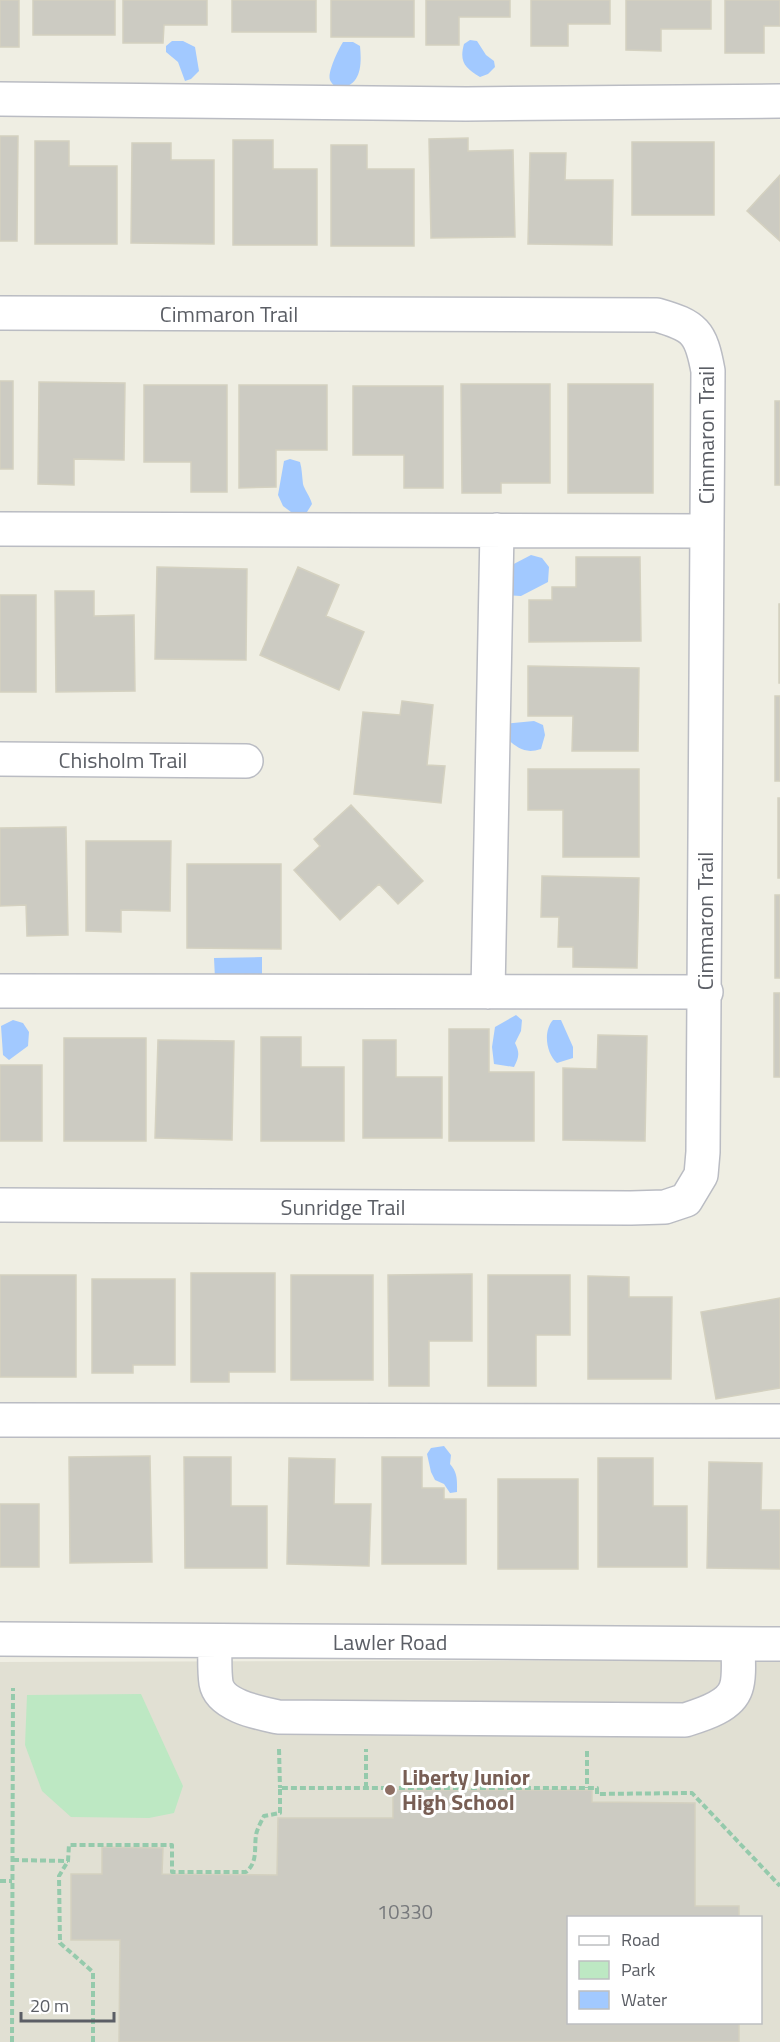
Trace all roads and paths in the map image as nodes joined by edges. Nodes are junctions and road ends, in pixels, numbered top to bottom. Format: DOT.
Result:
graph roads {
  1 [pos="0,99"];
  2 [pos="780,101"];
  3 [pos="0,313"];
  4 [pos="0,529"];
  5 [pos="497,530"];
  6 [pos="705,531"];
  7 [pos="0,759"];
  8 [pos="246,760"];
  9 [pos="0,991"];
  10 [pos="488,992"];
  11 [pos="705,992"];
  12 [pos="686,1200"];
  13 [pos="0,1205"];
  14 [pos="0,1420"];
  15 [pos="780,1421"];
  16 [pos="0,1639"];
  17 [pos="215,1641"];
  18 [pos="738,1644"];
  19 [pos="780,1644"];
  20 [pos="13,1688"];
  21 [pos="279,1747"];
  22 [pos="366,1747"];
  23 [pos="587,1748"];
  24 [pos="280,1788"];
  25 [pos="366,1788"];
  26 [pos="587,1788"];
  27 [pos="13,1860"];
  28 [pos="68,1861"];
  29 [pos="0,1881"];
  30 [pos="12,1881"];
  31 [pos="780,1886"];
  32 [pos="12,2042"];
  33 [pos="93,2042"];
  1 -- 2 [label="street"];
  3 -- 6 [label="street, Cimmaron Trail"];
  4 -- 5 [label="street"];
  5 -- 6 [label="street"];
  5 -- 10 [label="street"];
  6 -- 11 [label="street, Cimmaron Trail"];
  7 -- 8 [label="street, Chisholm Trail"];
  9 -- 10 [label="street"];
  10 -- 11 [label="street"];
  11 -- 12 [label="street, Cimmaron Trail"];
  12 -- 13 [label="street, Sunridge Trail"];
  14 -- 15 [label="street"];
  16 -- 17 [label="street, Lawler Road"];
  17 -- 18 [label="street, Lawler Road"];
  17 -- 18 [label="street"];
  18 -- 19 [label="street, Lawler Road"];
  20 -- 27 [label="path"];
  21 -- 24 [label="path"];
  22 -- 25 [label="path"];
  23 -- 26 [label="path"];
  24 -- 25 [label="path"];
  24 -- 28 [label="path"];
  25 -- 26 [label="path"];
  26 -- 31 [label="path"];
  27 -- 28 [label="path"];
  27 -- 30 [label="path"];
  28 -- 33 [label="path"];
  29 -- 30 [label="path"];
  30 -- 32 [label="path"];
}
